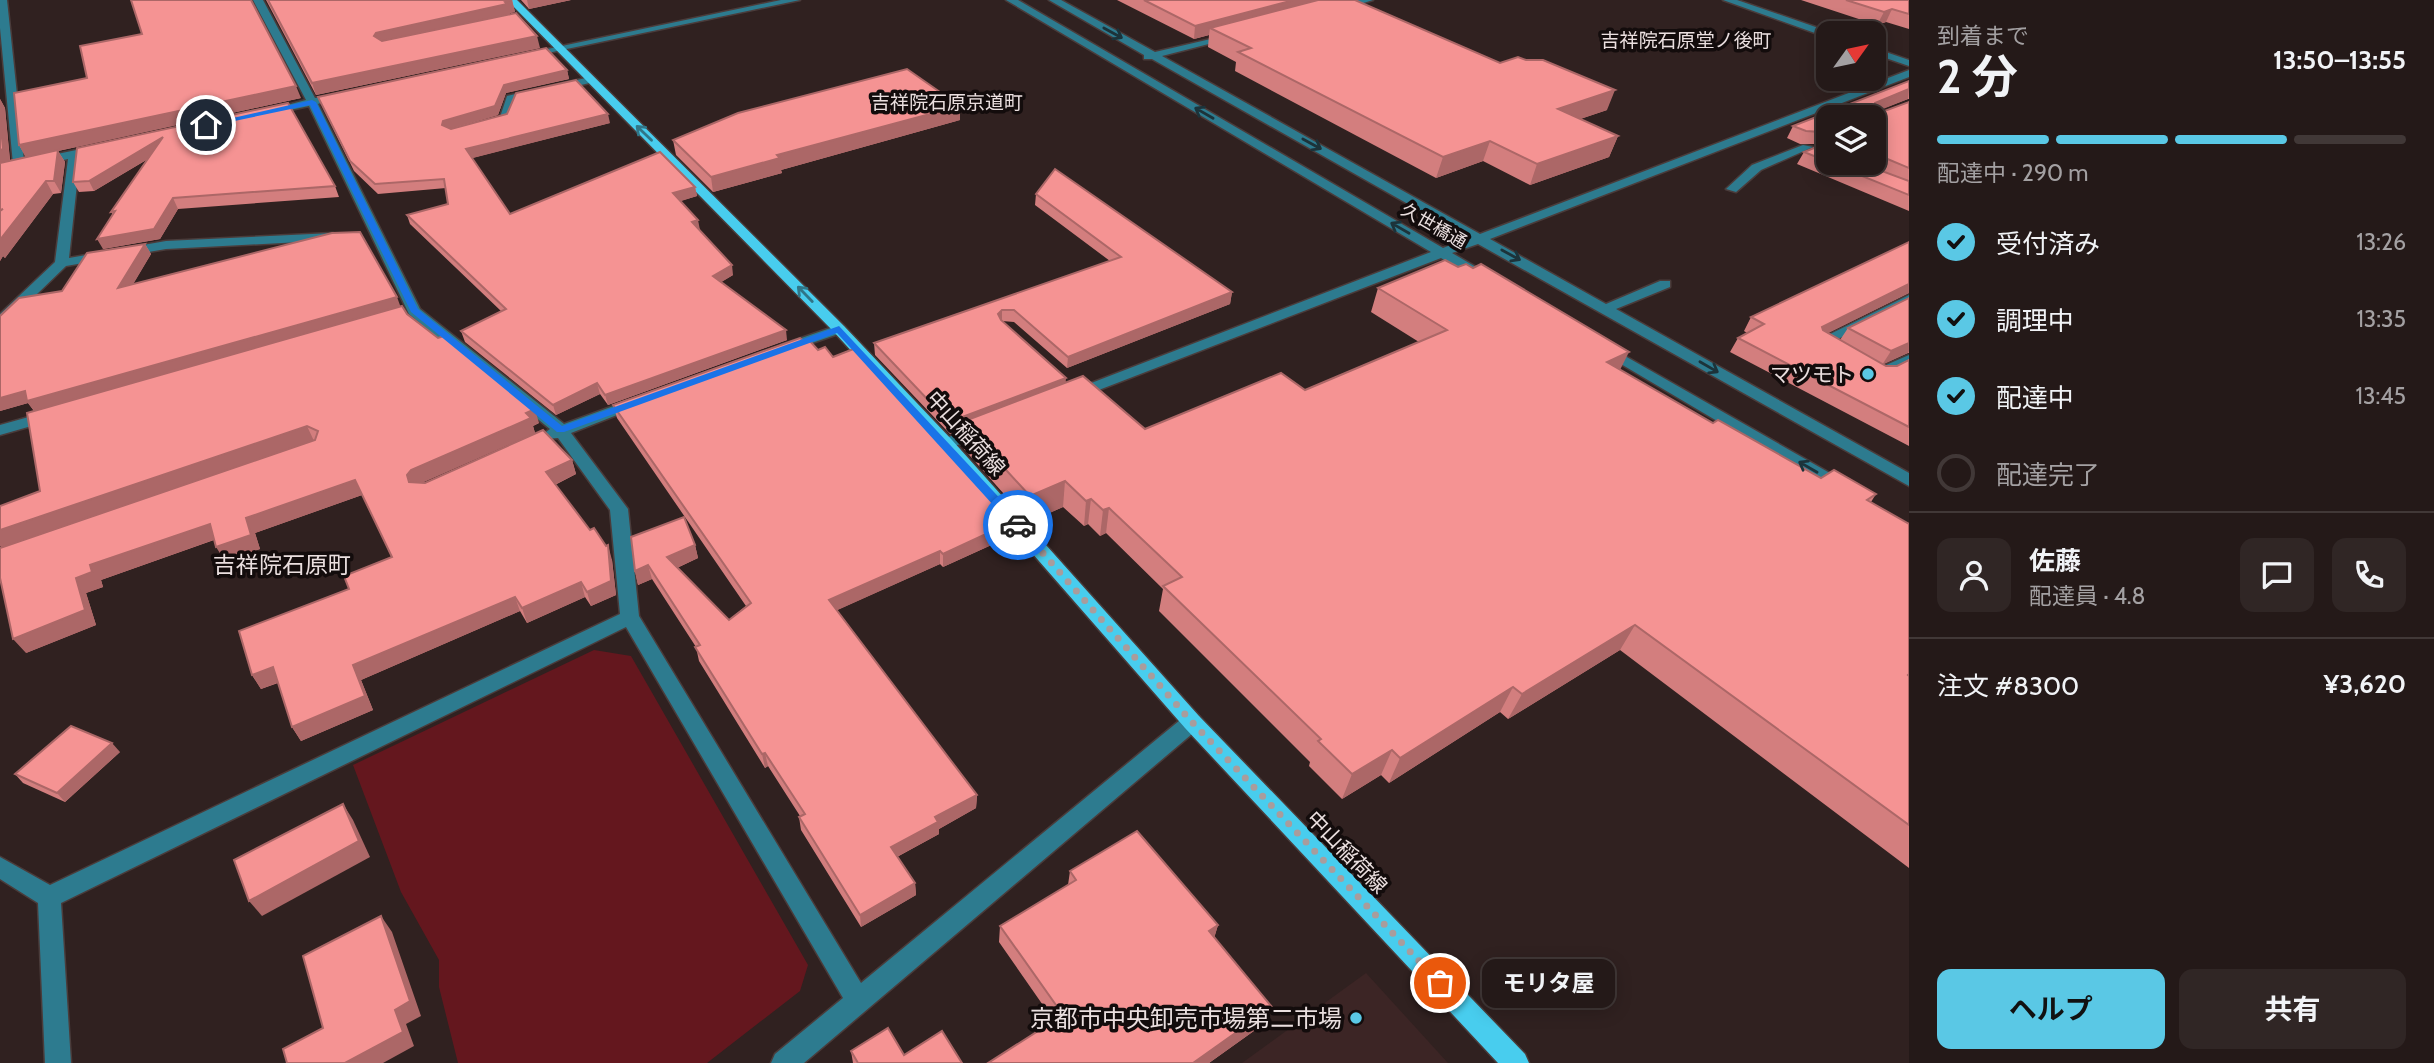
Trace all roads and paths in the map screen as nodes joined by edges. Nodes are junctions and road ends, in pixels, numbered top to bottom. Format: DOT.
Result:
graph roads {
  1 [pos="2,0"];
  2 [pos="258,0"];
  3 [pos="512,0"];
  4 [pos="795,0"];
  5 [pos="1011,0"];
  6 [pos="1054,0"];
  7 [pos="1368,0"];
  8 [pos="1728,0"];
  9 [pos="1330,10"];
  10 [pos="1816,30"];
  11 [pos="1241,33"];
  12 [pos="557,48"];
  13 [pos="1153,55"];
  14 [pos="1886,55"];
  15 [pos="516,57"];
  16 [pos="1119,63"];
  17 [pos="1909,63"];
  18 [pos="1909,73"];
  19 [pos="590,80"];
  20 [pos="339,96"];
  21 [pos="312,102"];
  22 [pos="259,114"];
  23 [pos="479,126"];
  24 [pos="114,145"];
  25 [pos="1807,147"];
  26 [pos="74,154"];
  27 [pos="19,166"];
  28 [pos="0,170"];
  29 [pos="1732,189"];
  30 [pos="361,236"];
  31 [pos="1481,238"];
  32 [pos="1442,253"];
  33 [pos="62,263"];
  34 [pos="1490,281"];
  35 [pos="1665,284"];
  36 [pos="1909,299"];
  37 [pos="1605,309"];
  38 [pos="0,322"];
  39 [pos="839,329"];
  40 [pos="1586,337"];
  41 [pos="1834,348"];
  42 [pos="776,352"];
  43 [pos="1909,359"];
  44 [pos="1870,367"];
  45 [pos="649,398"];
  46 [pos="1056,401"];
  47 [pos="67,411"];
  48 [pos="995,425"];
  49 [pos="0,430"];
  50 [pos="561,430"];
  51 [pos="536,441"];
  52 [pos="946,444"];
  53 [pos="1909,481"];
  54 [pos="1861,499"];
  55 [pos="630,617"];
  56 [pos="1192,722"];
  57 [pos="0,867"];
  58 [pos="49,897"];
  59 [pos="859,1002"];
  60 [pos="58,1063"];
  61 [pos="784,1063"];
  62 [pos="1516,1063"];
  1 -- 27 [label="street"];
  2 -- 21 [label="street"];
  3 -- 12 [label="main road, 中山稲荷線"];
  4 -- 12 [label="street"];
  5 -- 16 [label="street, 久世橋通"];
  6 -- 13 [label="street, 久世橋通, one-way"];
  7 -- 9 [label="street"];
  8 -- 10 [label="street"];
  11 -- 13 [label="street"];
  12 -- 15 [label="street"];
  12 -- 19 [label="main road, 中山稲荷線"];
  13 -- 16 [label="street"];
  13 -- 31 [label="street, 久世橋通, one-way"];
  14 -- 17 [label="street"];
  32 -- 16 [label="street, 久世橋通, one-way"];
  18 -- 31 [label="street"];
  19 -- 23 [label="street"];
  39 -- 19 [label="main road, 中山稲荷線, one-way"];
  20 -- 21 [label="street"];
  21 -- 22 [label="street"];
  21 -- 30 [label="street"];
  24 -- 26 [label="street"];
  25 -- 29 [label="street"];
  26 -- 27 [label="street"];
  26 -- 33 [label="street"];
  27 -- 28 [label="street"];
  30 -- 33 [label="street"];
  30 -- 50 [label="street"];
  31 -- 32 [label="street"];
  31 -- 37 [label="street, 久世橋通, one-way"];
  32 -- 34 [label="street, 久世橋通"];
  32 -- 46 [label="street"];
  33 -- 38 [label="street"];
  35 -- 37 [label="street"];
  36 -- 41 [label="street"];
  37 -- 53 [label="street, 久世橋通, one-way"];
  39 -- 42 [label="street"];
  39 -- 52 [label="main road, 中山稲荷線"];
  54 -- 40 [label="street, one-way"];
  43 -- 44 [label="street"];
  45 -- 50 [label="street"];
  47 -- 49 [label="street"];
  48 -- 52 [label="street"];
  50 -- 51 [label="street"];
  50 -- 55 [label="street"];
  52 -- 56 [label="main road, 中山稲荷線"];
  55 -- 58 [label="street"];
  55 -- 59 [label="street"];
  56 -- 59 [label="street"];
  56 -- 62 [label="main road, 中山稲荷線"];
  57 -- 58 [label="street"];
  58 -- 60 [label="street"];
  59 -- 61 [label="street"];
}
